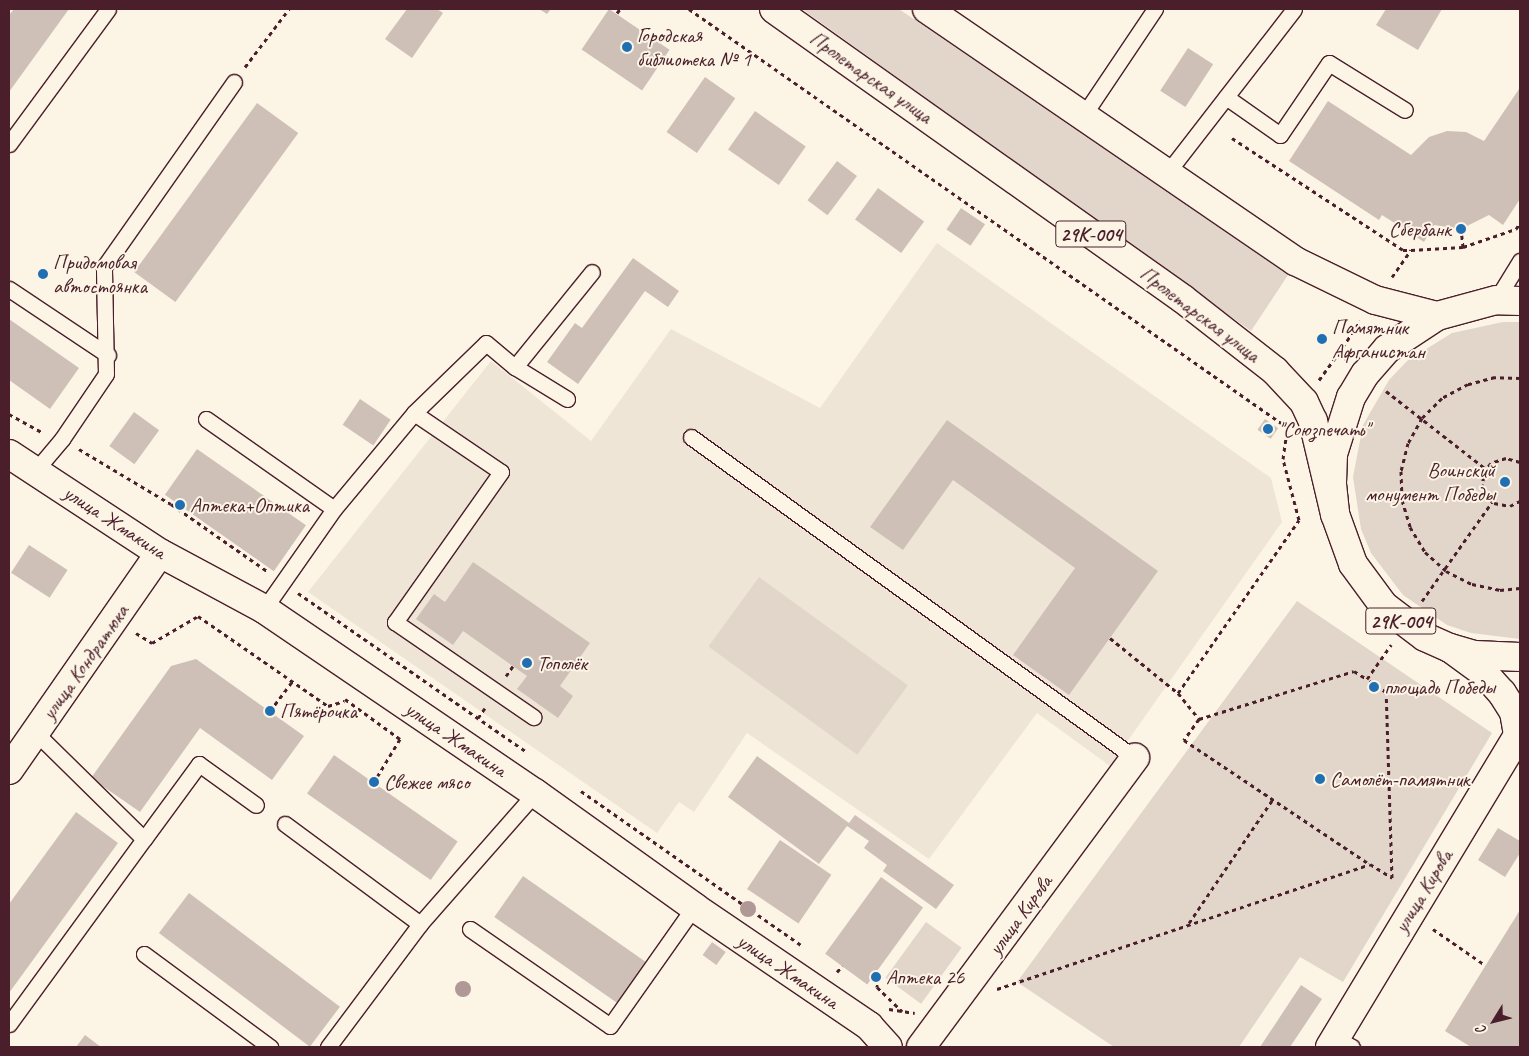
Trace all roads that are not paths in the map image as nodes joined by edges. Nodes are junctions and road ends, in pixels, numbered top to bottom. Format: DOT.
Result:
graph roads {
  1 [pos="108,9"];
  2 [pos="774,9"];
  3 [pos="927,9"];
  4 [pos="1155,9"];
  5 [pos="1294,9"];
  6 [pos="234,82"];
  7 [pos="1226,97"];
  8 [pos="1405,110"];
  9 [pos="1083,116"];
  10 [pos="9,144"];
  11 [pos="1167,174"];
  12 [pos="1520,261"];
  13 [pos="592,272"];
  14 [pos="9,289"];
  15 [pos="1508,300"];
  16 [pos="1437,316"];
  17 [pos="108,355"];
  18 [pos="515,367"];
  19 [pos="567,399"];
  20 [pos="414,413"];
  21 [pos="206,419"];
  22 [pos="691,437"];
  23 [pos="9,454"];
  24 [pos="35,471"];
  25 [pos="334,509"];
  26 [pos="1335,514"];
  27 [pos="160,552"];
  28 [pos="264,609"];
  29 [pos="1450,648"];
  30 [pos="1520,657"];
  31 [pos="533,717"];
  32 [pos="36,733"];
  33 [pos="1519,734"];
  34 [pos="1135,758"];
  35 [pos="9,770"];
  36 [pos="535,793"];
  37 [pos="256,805"];
  38 [pos="285,824"];
  39 [pos="144,840"];
  40 [pos="694,907"];
  41 [pos="420,924"];
  42 [pos="470,929"];
  43 [pos="144,954"];
  44 [pos="9,1024"];
  45 [pos="1339,1044"];
  46 [pos="270,1047"];
  47 [pos="328,1047"];
  48 [pos="888,1047"];
  49 [pos="921,1047"];
  1 -- 10 [label="lane"];
  2 -- 26 [label="street, Пролетарская улица / 29К-004"];
  3 -- 9 [label="street, 29К-004"];
  4 -- 9 [label="lane"];
  5 -- 7 [label="lane"];
  6 -- 17 [label="lane"];
  7 -- 8 [label="lane"];
  7 -- 11 [label="lane"];
  9 -- 11 [label="street, 29К-004"];
  11 -- 16 [label="street, 29К-004"];
  12 -- 15 [label="lane"];
  13 -- 18 [label="lane"];
  14 -- 17 [label="lane"];
  15 -- 16 [label="street, 29К-004"];
  16 -- 26 [label="street, 29К-004"];
  17 -- 24 [label="lane"];
  18 -- 19 [label="lane"];
  18 -- 20 [label="lane"];
  20 -- 25 [label="lane"];
  20 -- 31 [label="lane"];
  21 -- 25 [label="lane"];
  22 -- 34 [label="lane"];
  23 -- 24 [label="street, улица Жмакина"];
  24 -- 27 [label="street, улица Жмакина"];
  25 -- 28 [label="lane"];
  26 -- 29 [label="street, 29К-004"];
  27 -- 28 [label="street, улица Жмакина"];
  27 -- 32 [label="street, улица Кондратюка"];
  28 -- 36 [label="street, улица Жмакина"];
  29 -- 30 [label="street, 29К-004"];
  29 -- 33 [label="street"];
  32 -- 35 [label="street, улица Кондратюка"];
  32 -- 39 [label="lane"];
  33 -- 45 [label="street, улица Кирова"];
  34 -- 49 [label="street, улица Кирова"];
  36 -- 40 [label="street, улица Жмакина"];
  36 -- 41 [label="lane"];
  37 -- 39 [label="lane"];
  38 -- 41 [label="lane"];
  39 -- 44 [label="lane"];
  40 -- 42 [label="lane"];
  40 -- 48 [label="street, улица Жмакина"];
  41 -- 47 [label="lane"];
  43 -- 46 [label="lane"];
}
